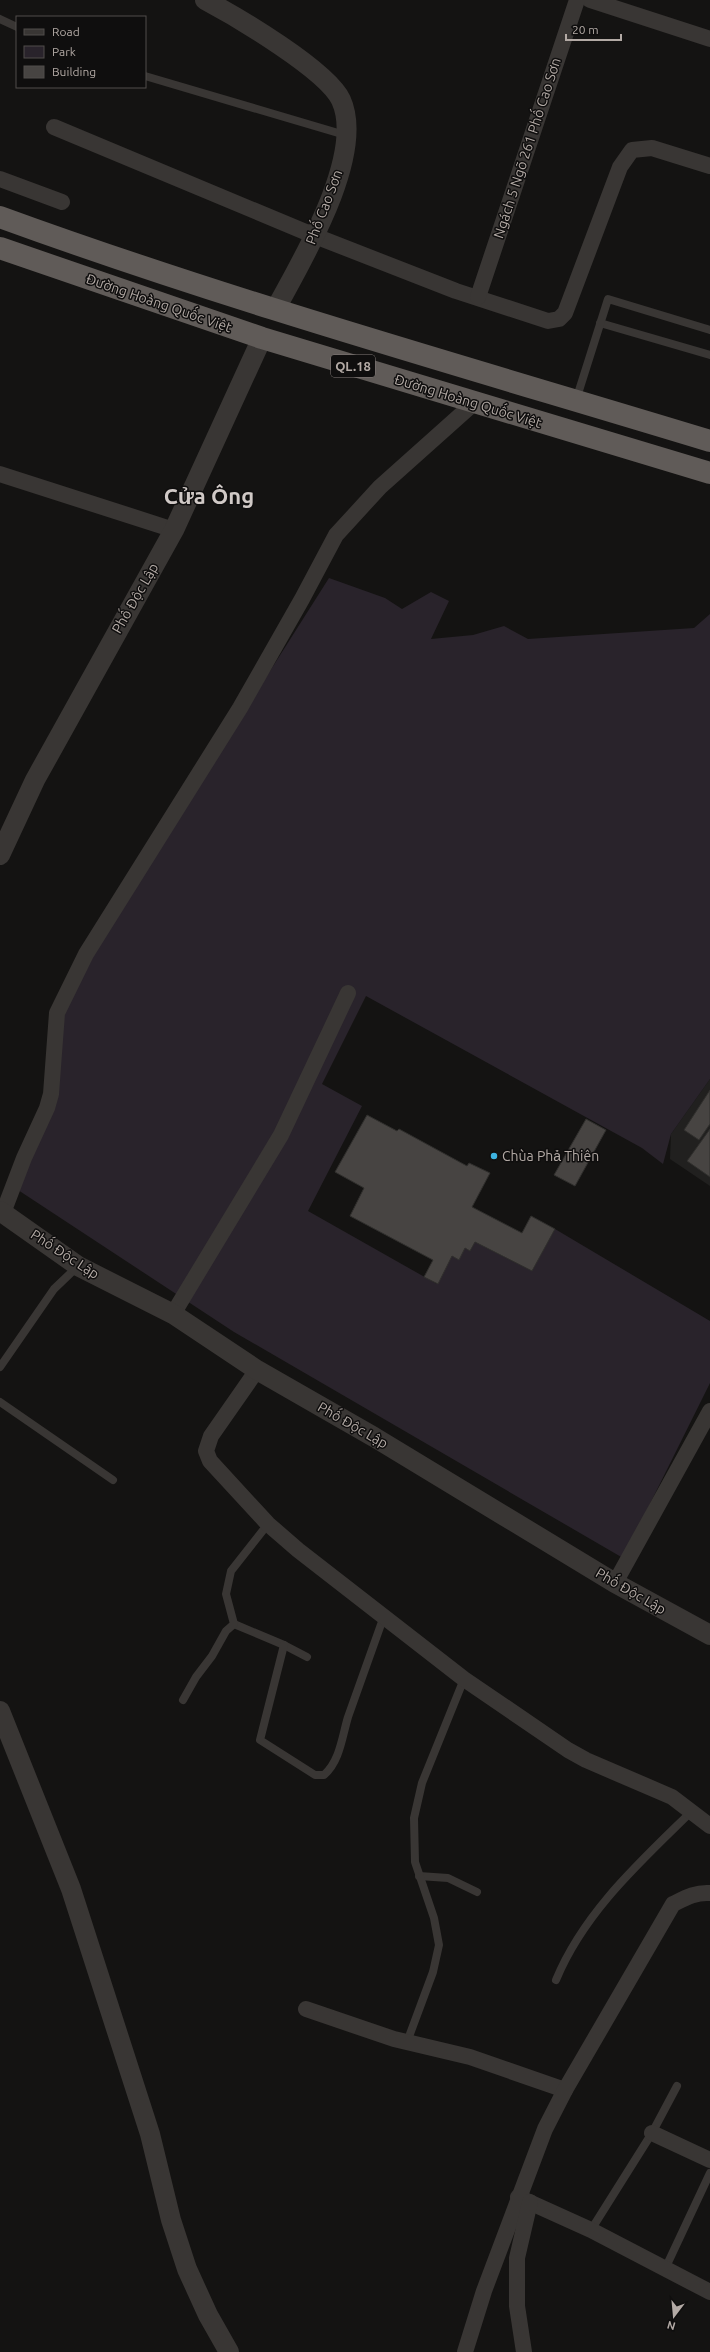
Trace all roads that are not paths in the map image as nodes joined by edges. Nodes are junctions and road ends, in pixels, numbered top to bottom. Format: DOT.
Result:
graph roads {
  1 [pos="205,0"];
  2 [pos="577,0"];
  3 [pos="590,0"];
  4 [pos="0,19"];
  5 [pos="16,26"];
  6 [pos="710,39"];
  7 [pos="146,76"];
  8 [pos="54,127"];
  9 [pos="346,135"];
  10 [pos="710,166"];
  11 [pos="0,179"];
  12 [pos="62,202"];
  13 [pos="0,218"];
  14 [pos="315,236"];
  15 [pos="0,248"];
  16 [pos="478,297"];
  17 [pos="275,310"];
  18 [pos="600,323"];
  19 [pos="710,330"];
  20 [pos="262,338"];
  21 [pos="710,355"];
  22 [pos="576,400"];
  23 [pos="474,403"];
  24 [pos="710,440"];
  25 [pos="710,473"];
  26 [pos="0,474"];
  27 [pos="174,530"];
  28 [pos="0,855"];
  29 [pos="348,993"];
  30 [pos="2,1212"];
  31 [pos="78,1266"];
  32 [pos="173,1314"];
  33 [pos="0,1367"];
  34 [pos="257,1370"];
  35 [pos="0,1402"];
  36 [pos="710,1411"];
  37 [pos="113,1480"];
  38 [pos="268,1524"];
  39 [pos="615,1583"];
  40 [pos="385,1615"];
  41 [pos="234,1624"];
  42 [pos="710,1635"];
  43 [pos="284,1645"];
  44 [pos="307,1657"];
  45 [pos="464,1679"];
  46 [pos="183,1700"];
  47 [pos="0,1711"];
  48 [pos="692,1811"];
  49 [pos="710,1826"];
  50 [pos="419,1876"];
  51 [pos="477,1892"];
  52 [pos="710,1893"];
  53 [pos="556,1980"];
  54 [pos="306,2009"];
  55 [pos="407,2042"];
  56 [pos="677,2086"];
  57 [pos="565,2090"];
  58 [pos="652,2133"];
  59 [pos="710,2160"];
  60 [pos="710,2173"];
  61 [pos="524,2199"];
  62 [pos="591,2230"];
  63 [pos="664,2269"];
  64 [pos="710,2292"];
  65 [pos="230,2352"];
  66 [pos="465,2352"];
  67 [pos="524,2352"];
  1 -- 9 [label="street, Phố Cao Sơn"];
  2 -- 16 [label="street, Ngách 5 Ngõ 261 Phố Cao Sơn"];
  3 -- 6 [label="street"];
  4 -- 5 [label="lane"];
  7 -- 9 [label="lane"];
  8 -- 14 [label="street"];
  9 -- 14 [label="street, Phố Cao Sơn"];
  10 -- 16 [label="street"];
  11 -- 12 [label="street"];
  13 -- 17 [label="highway, Đường Hoàng Quốc Việt / QL.18"];
  14 -- 16 [label="street"];
  14 -- 17 [label="street, Phố Cao Sơn"];
  15 -- 20 [label="highway, Đường Hoàng Quốc Việt / QL.18"];
  17 -- 22 [label="highway, Đường Hoàng Quốc Việt / QL.18"];
  18 -- 19 [label="lane"];
  18 -- 21 [label="lane"];
  18 -- 22 [label="lane"];
  20 -- 23 [label="highway, Đường Hoàng Quốc Việt / QL.18"];
  20 -- 27 [label="street, Phố Độc Lập"];
  22 -- 24 [label="highway, Đường Hoàng Quốc Việt / QL.18"];
  23 -- 25 [label="highway, Đường Hoàng Quốc Việt / QL.18"];
  23 -- 30 [label="street"];
  26 -- 27 [label="street"];
  27 -- 28 [label="street, Phố Độc Lập"];
  29 -- 32 [label="street"];
  30 -- 31 [label="street, Phố Độc Lập"];
  31 -- 32 [label="street, Phố Độc Lập"];
  31 -- 33 [label="lane"];
  32 -- 34 [label="street, Phố Độc Lập"];
  34 -- 38 [label="street"];
  34 -- 39 [label="street, Phố Độc Lập"];
  35 -- 37 [label="lane"];
  36 -- 39 [label="street"];
  38 -- 40 [label="street"];
  38 -- 41 [label="lane"];
  39 -- 42 [label="street, Phố Độc Lập"];
  40 -- 43 [label="lane"];
  40 -- 45 [label="street"];
  41 -- 43 [label="lane"];
  41 -- 46 [label="lane"];
  43 -- 44 [label="lane"];
  45 -- 48 [label="street"];
  45 -- 50 [label="lane"];
  47 -- 65 [label="street"];
  48 -- 49 [label="street"];
  48 -- 53 [label="lane"];
  50 -- 51 [label="lane"];
  50 -- 55 [label="lane"];
  52 -- 57 [label="street"];
  54 -- 55 [label="street"];
  55 -- 57 [label="street"];
  56 -- 58 [label="lane"];
  57 -- 61 [label="street"];
  58 -- 59 [label="street"];
  58 -- 62 [label="lane"];
  60 -- 63 [label="lane"];
  61 -- 62 [label="street"];
  61 -- 66 [label="street"];
  61 -- 67 [label="street"];
  62 -- 63 [label="street"];
  63 -- 64 [label="street"];
}
